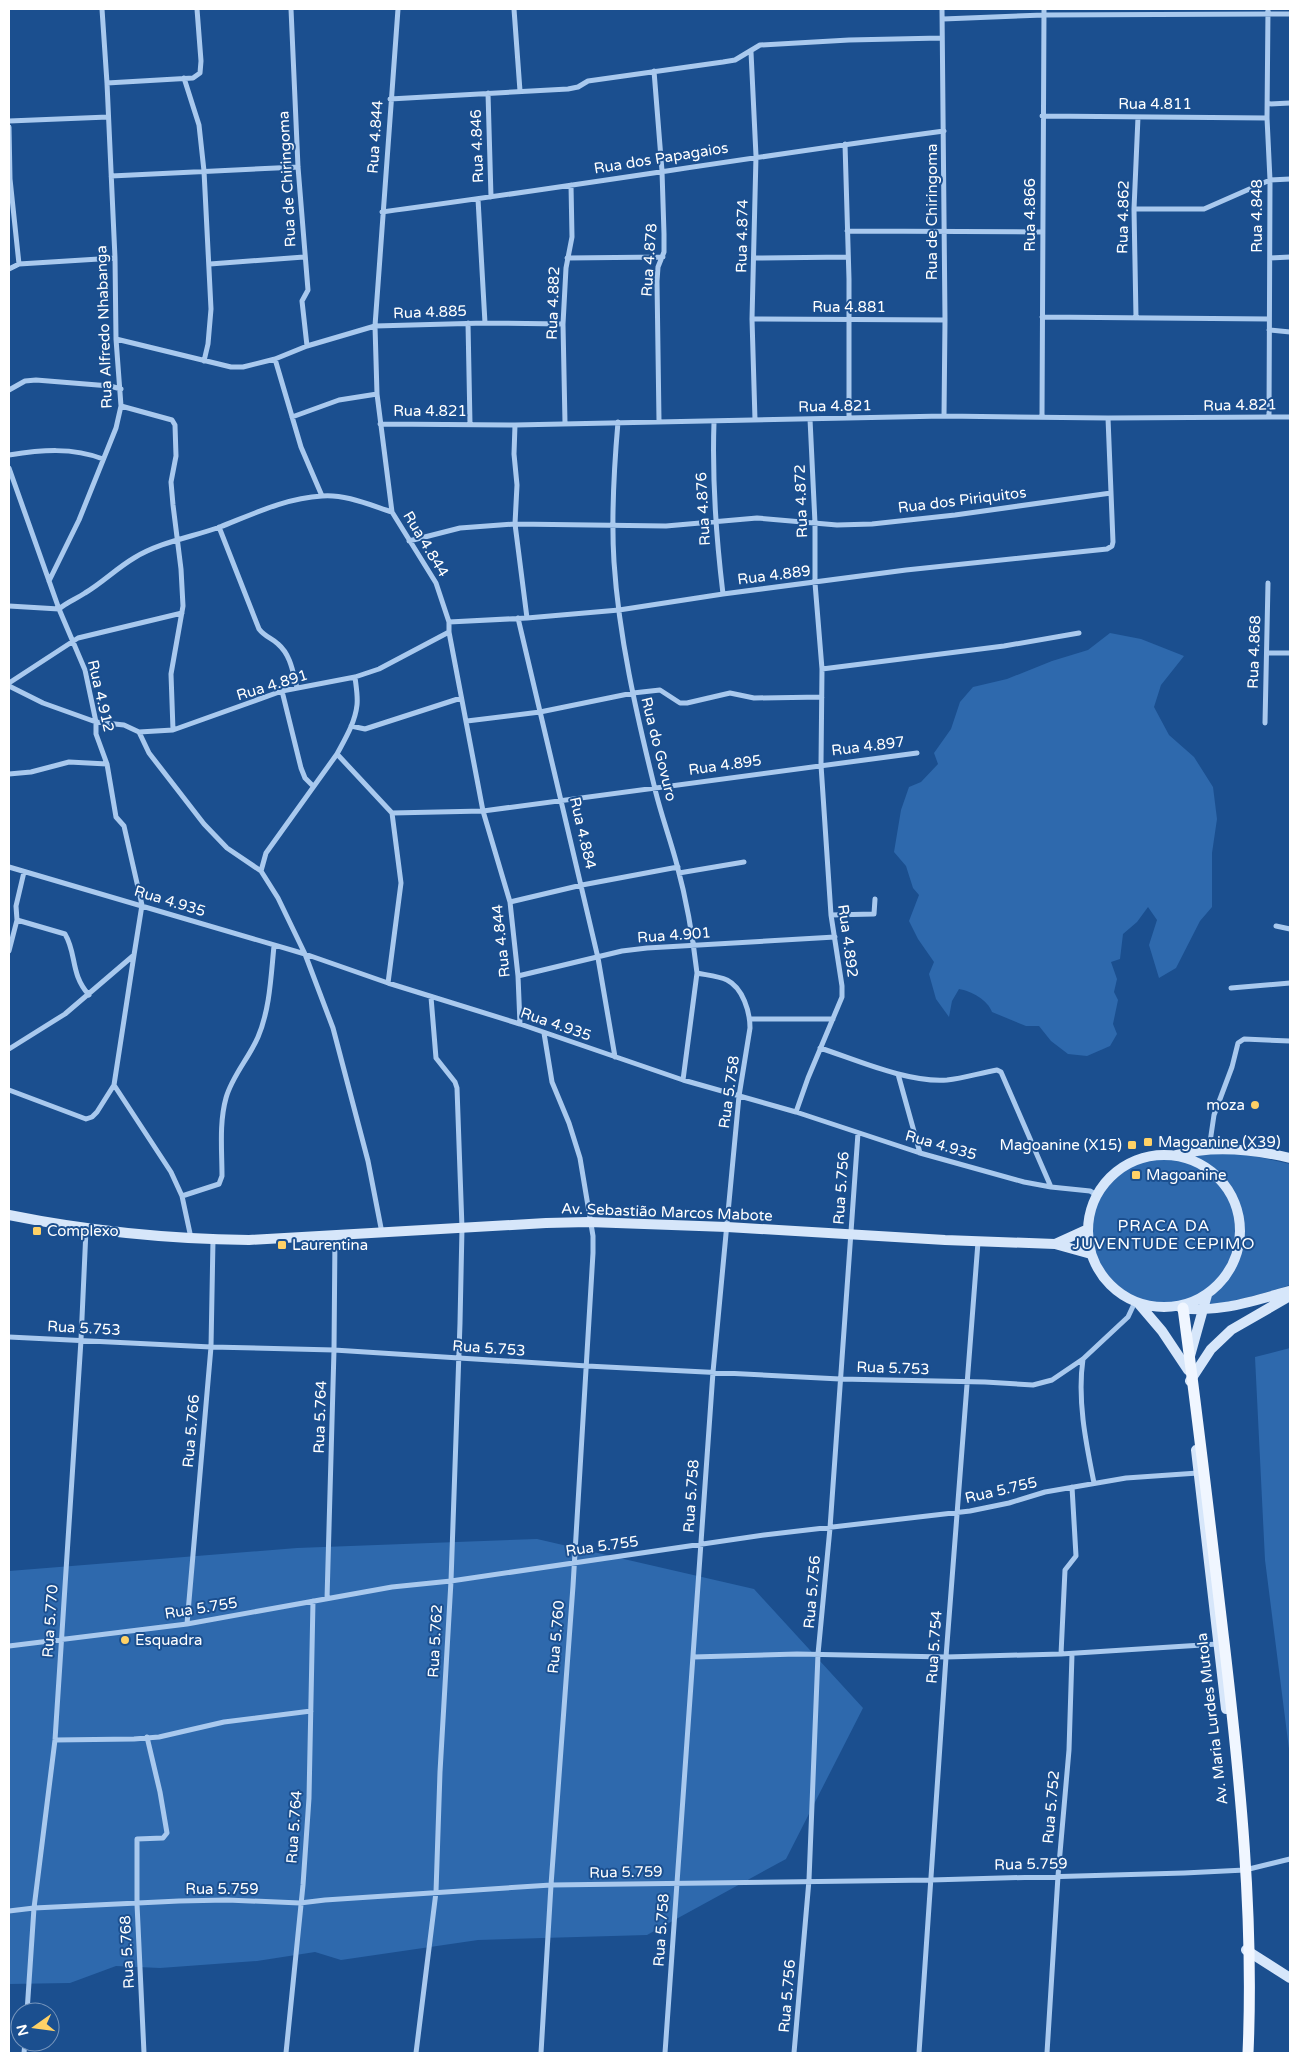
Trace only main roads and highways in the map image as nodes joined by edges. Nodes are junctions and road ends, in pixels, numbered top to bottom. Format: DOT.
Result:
graph roads {
  1 [pos="1175,1156"];
  2 [pos="1290,1158"];
  3 [pos="9,1215"];
  4 [pos="1088,1229"];
  5 [pos="1055,1244"];
  6 [pos="1091,1254"];
  7 [pos="1290,1291"];
  8 [pos="1207,1295"];
  9 [pos="1290,1296"];
  10 [pos="1137,1303"];
  11 [pos="1179,1308"];
  12 [pos="1203,1310"];
  13 [pos="1188,1370"];
  14 [pos="1190,1382"];
  15 [pos="1246,1950"];
  16 [pos="1290,1978"];
  17 [pos="1247,2053"];
  1 -- 2 [label="main road"];
  1 -- 4 [label="main road"];
  1 -- 8 [label="main road"];
  3 -- 5 [label="main road, Av. Sebastião Marcos Mabote"];
  4 -- 5 [label="main road, Av. Sebastião Marcos Mabote"];
  4 -- 6 [label="main road"];
  5 -- 6 [label="main road, Av. Sebastião Marcos Mabote"];
  6 -- 10 [label="main road"];
  7 -- 12 [label="main road"];
  8 -- 11 [label="main road"];
  8 -- 12 [label="main road"];
  9 -- 14 [label="main road"];
  10 -- 11 [label="main road"];
  10 -- 13 [label="main road"];
  11 -- 12 [label="main road"];
  11 -- 17 [label="main road"];
  12 -- 13 [label="main road"];
  13 -- 14 [label="main road, Av. Maria Lurdes Mutola"];
  14 -- 15 [label="main road, Av. Maria Lurdes Mutola"];
  15 -- 16 [label="main road"];
  15 -- 17 [label="main road, Av. Maria Lurdes Mutola"];
}
